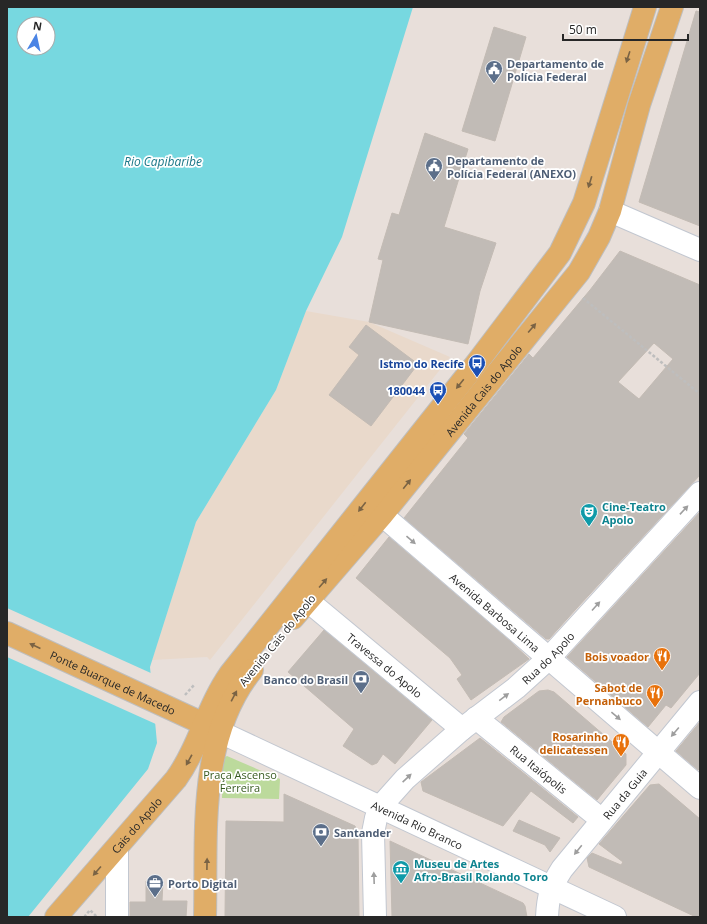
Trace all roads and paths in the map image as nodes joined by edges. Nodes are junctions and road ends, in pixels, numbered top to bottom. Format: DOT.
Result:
graph roads {
  1 [pos="644,7"];
  2 [pos="672,7"];
  3 [pos="610,211"];
  4 [pos="700,250"];
  5 [pos="568,285"];
  6 [pos="700,394"];
  7 [pos="700,493"];
  8 [pos="382,515"];
  9 [pos="308,601"];
  10 [pos="7,633"];
  11 [pos="548,658"];
  12 [pos="700,702"];
  13 [pos="469,723"];
  14 [pos="212,728"];
  15 [pos="658,751"];
  16 [pos="700,788"];
  17 [pos="380,807"];
  18 [pos="602,820"];
  19 [pos="117,848"];
  20 [pos="551,886"];
  21 [pos="56,917"];
  22 [pos="86,917"];
  23 [pos="97,917"];
  24 [pos="117,917"];
  25 [pos="205,917"];
  26 [pos="375,917"];
  27 [pos="547,917"];
  28 [pos="615,917"];
  1 -- 14 [label="main road, Avenida Cais do Apolo, one-way"];
  2 -- 3 [label="main road, Avenida Cais do Apolo"];
  3 -- 4 [label="street"];
  3 -- 5 [label="main road, Avenida Cais do Apolo"];
  5 -- 6 [label="path"];
  8 -- 5 [label="main road, Avenida Cais do Apolo, one-way"];
  11 -- 7 [label="street, Rua do Apolo, one-way"];
  9 -- 8 [label="main road, Avenida Cais do Apolo, one-way"];
  8 -- 11 [label="street, Avenida Barbosa Lima, one-way"];
  9 -- 13 [label="street, Travessa do Apolo"];
  14 -- 9 [label="main road, Avenida Cais do Apolo, one-way"];
  14 -- 10 [label="main road, Ponte Buarque de Macedo, one-way"];
  13 -- 11 [label="street, Rua do Apolo, one-way"];
  11 -- 15 [label="street, Avenida Barbosa Lima, one-way"];
  12 -- 15 [label="street, Rua da Guia, one-way"];
  17 -- 13 [label="street, Rua do Apolo, one-way"];
  13 -- 18 [label="street, Rua Itaiópolis"];
  14 -- 17 [label="street, Avenida Rio Branco"];
  14 -- 19 [label="main road, Cais do Apolo, one-way"];
  25 -- 14 [label="main road, one-way"];
  15 -- 16 [label="street, Avenida Barbosa Lima"];
  15 -- 18 [label="street, Rua da Guia"];
  17 -- 20 [label="street, Avenida Rio Branco"];
  26 -- 17 [label="street, one-way"];
  18 -- 20 [label="street, Rua da Guia, one-way"];
  19 -- 21 [label="main road, Cais do Apolo, one-way"];
  19 -- 24 [label="street"];
  20 -- 27 [label="street, Rua da Guia"];
  20 -- 28 [label="street, Avenida Rio Branco"];
  22 -- 23 [label="path"];
}
